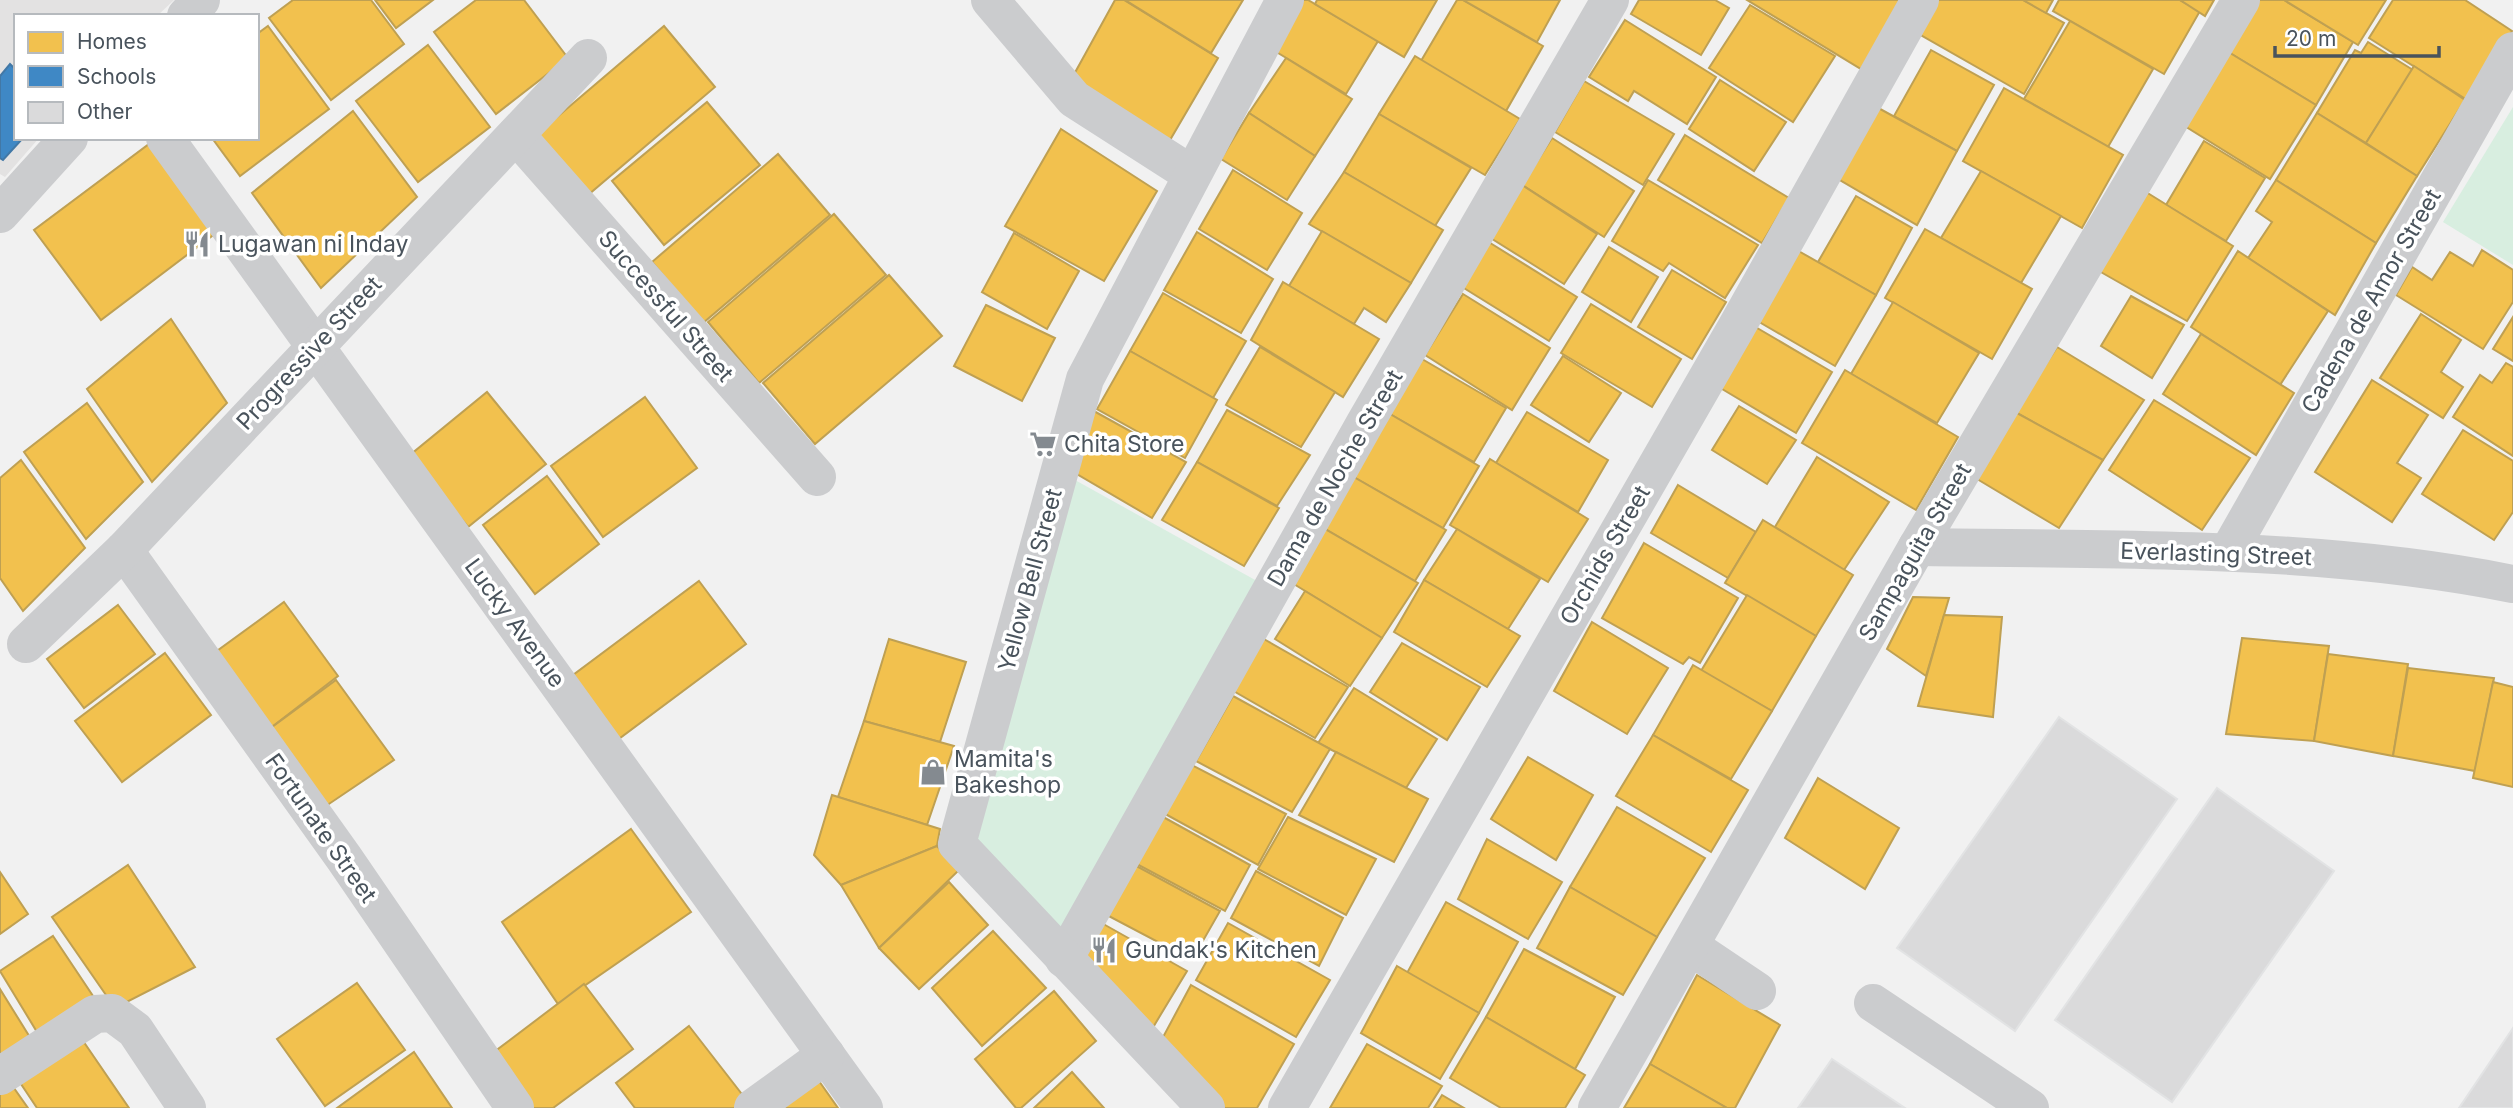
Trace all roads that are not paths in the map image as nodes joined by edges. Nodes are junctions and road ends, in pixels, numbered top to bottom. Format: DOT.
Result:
graph roads {
  1 [pos="201,0"];
  2 [pos="990,0"];
  3 [pos="1285,0"];
  4 [pos="1610,0"];
  5 [pos="1920,0"];
  6 [pos="2241,0"];
  7 [pos="188,14"];
  8 [pos="2513,51"];
  9 [pos="589,58"];
  10 [pos="516,135"];
  11 [pos="67,140"];
  12 [pos="167,140"];
  13 [pos="1191,174"];
  14 [pos="0,214"];
  15 [pos="316,345"];
  16 [pos="817,477"];
  17 [pos="1917,547"];
  18 [pos="124,550"];
  19 [pos="2229,551"];
  20 [pos="2513,584"];
  21 [pos="26,644"];
  22 [pos="1690,946"];
  23 [pos="1064,959"];
  24 [pos="1757,991"];
  25 [pos="1873,1003"];
  26 [pos="826,1055"];
  27 [pos="0,1076"];
  28 [pos="187,1108"];
  29 [pos="515,1108"];
  30 [pos="753,1108"];
  31 [pos="864,1108"];
  32 [pos="1206,1108"];
  33 [pos="1287,1108"];
  34 [pos="1597,1108"];
  35 [pos="2030,1108"];
  1 -- 7 [label="street"];
  2 -- 13 [label="street"];
  3 -- 13 [label="street, Yellow Bell Street"];
  4 -- 23 [label="street, Dama de Noche Street"];
  5 -- 33 [label="street, Orchids Street"];
  6 -- 17 [label="street, Sampaguita Street"];
  8 -- 19 [label="street, Cadena de Amor Street"];
  9 -- 10 [label="street, Progressive Street"];
  10 -- 15 [label="street, Progressive Street"];
  10 -- 16 [label="street, Successful Street"];
  11 -- 14 [label="street"];
  12 -- 15 [label="street, Lucky Avenue"];
  13 -- 23 [label="street, Yellow Bell Street"];
  15 -- 18 [label="street, Progressive Street"];
  15 -- 26 [label="street, Lucky Avenue"];
  17 -- 19 [label="street, Everlasting Street"];
  17 -- 22 [label="street, Sampaguita Street"];
  18 -- 21 [label="street, Progressive Street"];
  18 -- 29 [label="street, Fortunate Street"];
  19 -- 20 [label="street, Everlasting Street"];
  22 -- 24 [label="street"];
  22 -- 34 [label="street, Sampaguita Street"];
  23 -- 32 [label="street, Yellow Bell Street"];
  25 -- 35 [label="street"];
  26 -- 30 [label="street"];
  26 -- 31 [label="street, Lucky Avenue"];
  27 -- 28 [label="street"];
}
